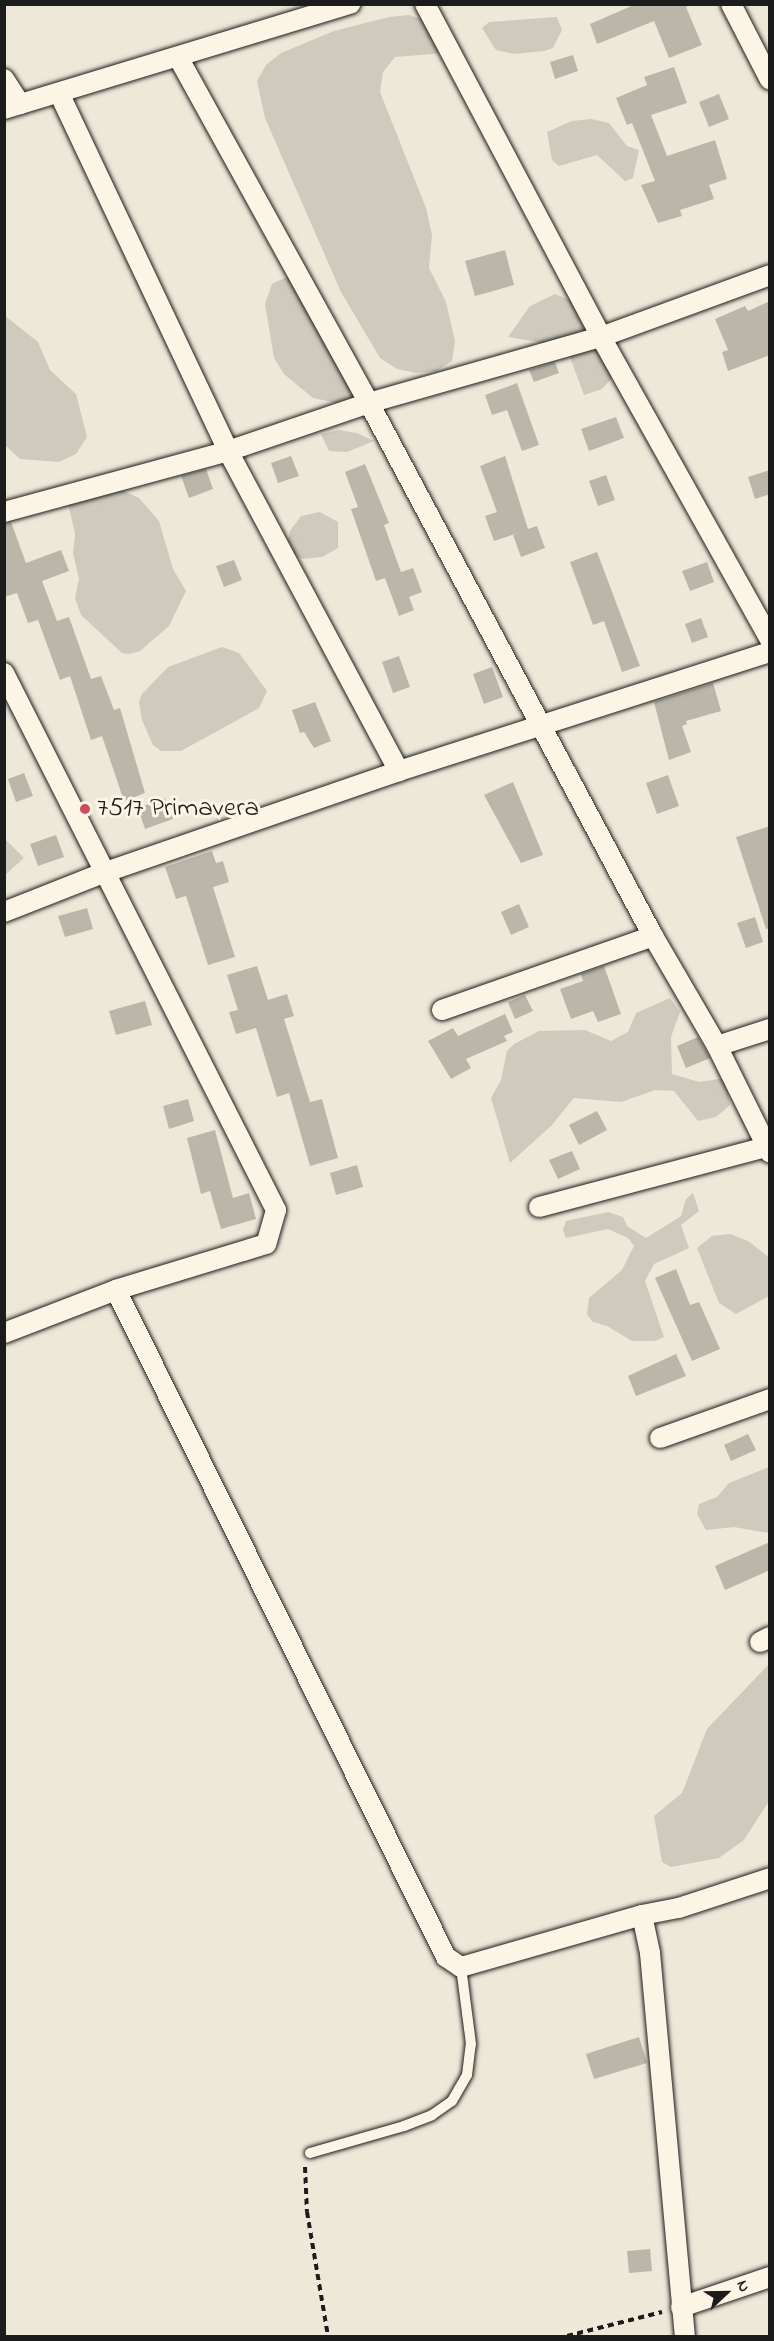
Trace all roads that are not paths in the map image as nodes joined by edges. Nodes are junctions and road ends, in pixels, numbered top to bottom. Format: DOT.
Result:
graph roads {
  1 [pos="350,4"];
  2 [pos="425,4"];
  3 [pos="731,4"];
  4 [pos="178,57"];
  5 [pos="4,79"];
  6 [pos="770,80"];
  7 [pos="60,95"];
  8 [pos="12,106"];
  9 [pos="770,275"];
  10 [pos="601,337"];
  11 [pos="369,403"];
  12 [pos="228,452"];
  13 [pos="4,512"];
  14 [pos="770,639"];
  15 [pos="770,652"];
  16 [pos="4,673"];
  17 [pos="542,726"];
  18 [pos="399,771"];
  19 [pos="103,873"];
  20 [pos="4,912"];
  21 [pos="653,936"];
  22 [pos="442,1010"];
  23 [pos="770,1029"];
  24 [pos="717,1046"];
  25 [pos="768,1150"];
  26 [pos="539,1208"];
  27 [pos="116,1290"];
  28 [pos="4,1333"];
  29 [pos="770,1399"];
  30 [pos="660,1438"];
  31 [pos="770,1878"];
  32 [pos="642,1915"];
  33 [pos="461,1967"];
  34 [pos="310,2152"];
  35 [pos="770,2277"];
  36 [pos="681,2307"];
  37 [pos="685,2337"];
  1 -- 4 [label="street"];
  2 -- 10 [label="street"];
  3 -- 6 [label="street"];
  4 -- 7 [label="street"];
  4 -- 11 [label="street"];
  5 -- 8 [label="street"];
  7 -- 8 [label="street"];
  7 -- 12 [label="street"];
  9 -- 10 [label="street"];
  10 -- 11 [label="street"];
  10 -- 14 [label="street"];
  11 -- 12 [label="street"];
  11 -- 17 [label="street"];
  12 -- 13 [label="street"];
  12 -- 18 [label="street"];
  15 -- 17 [label="street"];
  16 -- 19 [label="street"];
  17 -- 18 [label="street"];
  17 -- 21 [label="street"];
  18 -- 19 [label="street"];
  19 -- 20 [label="street"];
  19 -- 27 [label="street"];
  21 -- 22 [label="street"];
  21 -- 24 [label="street"];
  23 -- 24 [label="street"];
  24 -- 25 [label="street"];
  25 -- 26 [label="street"];
  27 -- 28 [label="street"];
  27 -- 33 [label="street"];
  29 -- 30 [label="street"];
  31 -- 32 [label="street"];
  32 -- 33 [label="street"];
  32 -- 36 [label="street"];
  33 -- 34 [label="lane"];
  35 -- 36 [label="street"];
  36 -- 37 [label="street"];
}
